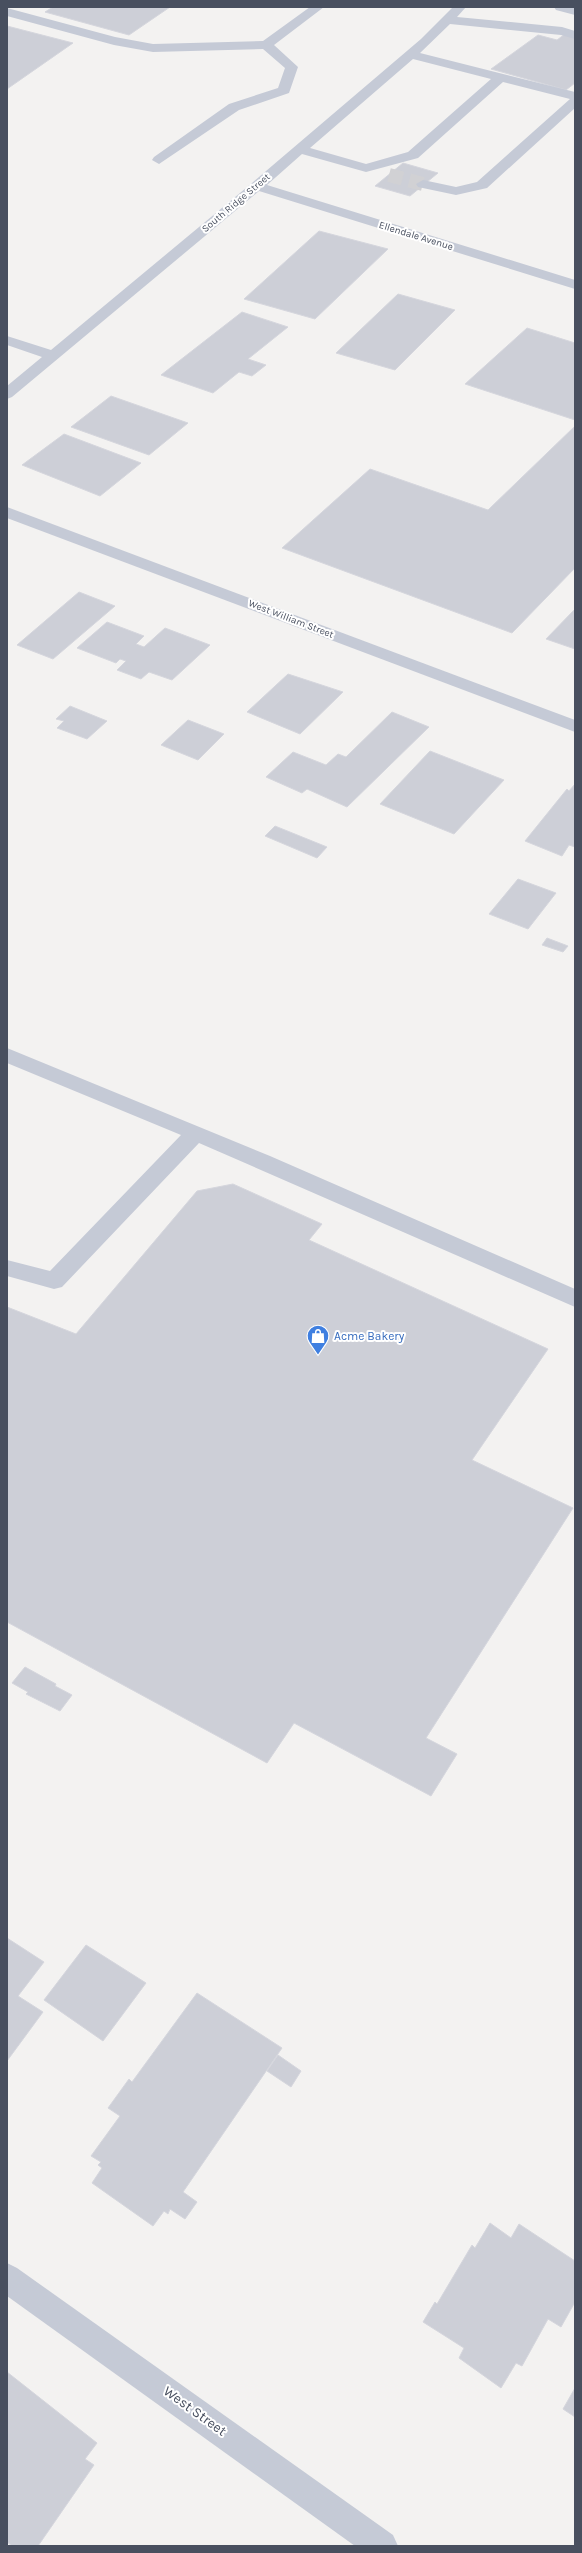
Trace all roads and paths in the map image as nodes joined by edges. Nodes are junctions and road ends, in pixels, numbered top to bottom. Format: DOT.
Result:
graph roads {
  1 [pos="318,7"];
  2 [pos="460,7"];
  3 [pos="560,7"];
  4 [pos="575,11"];
  5 [pos="7,12"];
  6 [pos="447,20"];
  7 [pos="575,35"];
  8 [pos="266,45"];
  9 [pos="410,54"];
  10 [pos="501,76"];
  11 [pos="575,96"];
  12 [pos="575,101"];
  13 [pos="300,149"];
  14 [pos="160,160"];
  15 [pos="366,168"];
  16 [pos="389,175"];
  17 [pos="423,184"];
  18 [pos="257,186"];
  19 [pos="575,284"];
  20 [pos="7,340"];
  21 [pos="53,356"];
  22 [pos="7,394"];
  23 [pos="7,512"];
  24 [pos="575,726"];
  25 [pos="7,1055"];
  26 [pos="196,1133"];
  27 [pos="7,1268"];
  28 [pos="575,1298"];
  29 [pos="7,2278"];
  30 [pos="382,2546"];
  1 -- 8 [label="street"];
  2 -- 6 [label="street, South Ridge Street"];
  3 -- 4 [label="street"];
  5 -- 8 [label="street"];
  6 -- 7 [label="street"];
  6 -- 9 [label="street, South Ridge Street"];
  8 -- 14 [label="street"];
  9 -- 10 [label="street"];
  9 -- 13 [label="street, South Ridge Street"];
  10 -- 11 [label="street"];
  10 -- 15 [label="street"];
  12 -- 17 [label="street"];
  13 -- 15 [label="street"];
  13 -- 18 [label="street, South Ridge Street"];
  15 -- 16 [label="street"];
  18 -- 19 [label="street, Ellendale Avenue"];
  18 -- 21 [label="street, South Ridge Street"];
  20 -- 21 [label="street"];
  21 -- 22 [label="street, South Ridge Street"];
  23 -- 24 [label="street, West William Street"];
  25 -- 26 [label="street"];
  26 -- 27 [label="street"];
  26 -- 28 [label="street"];
  29 -- 30 [label="street, West Street"];
}
